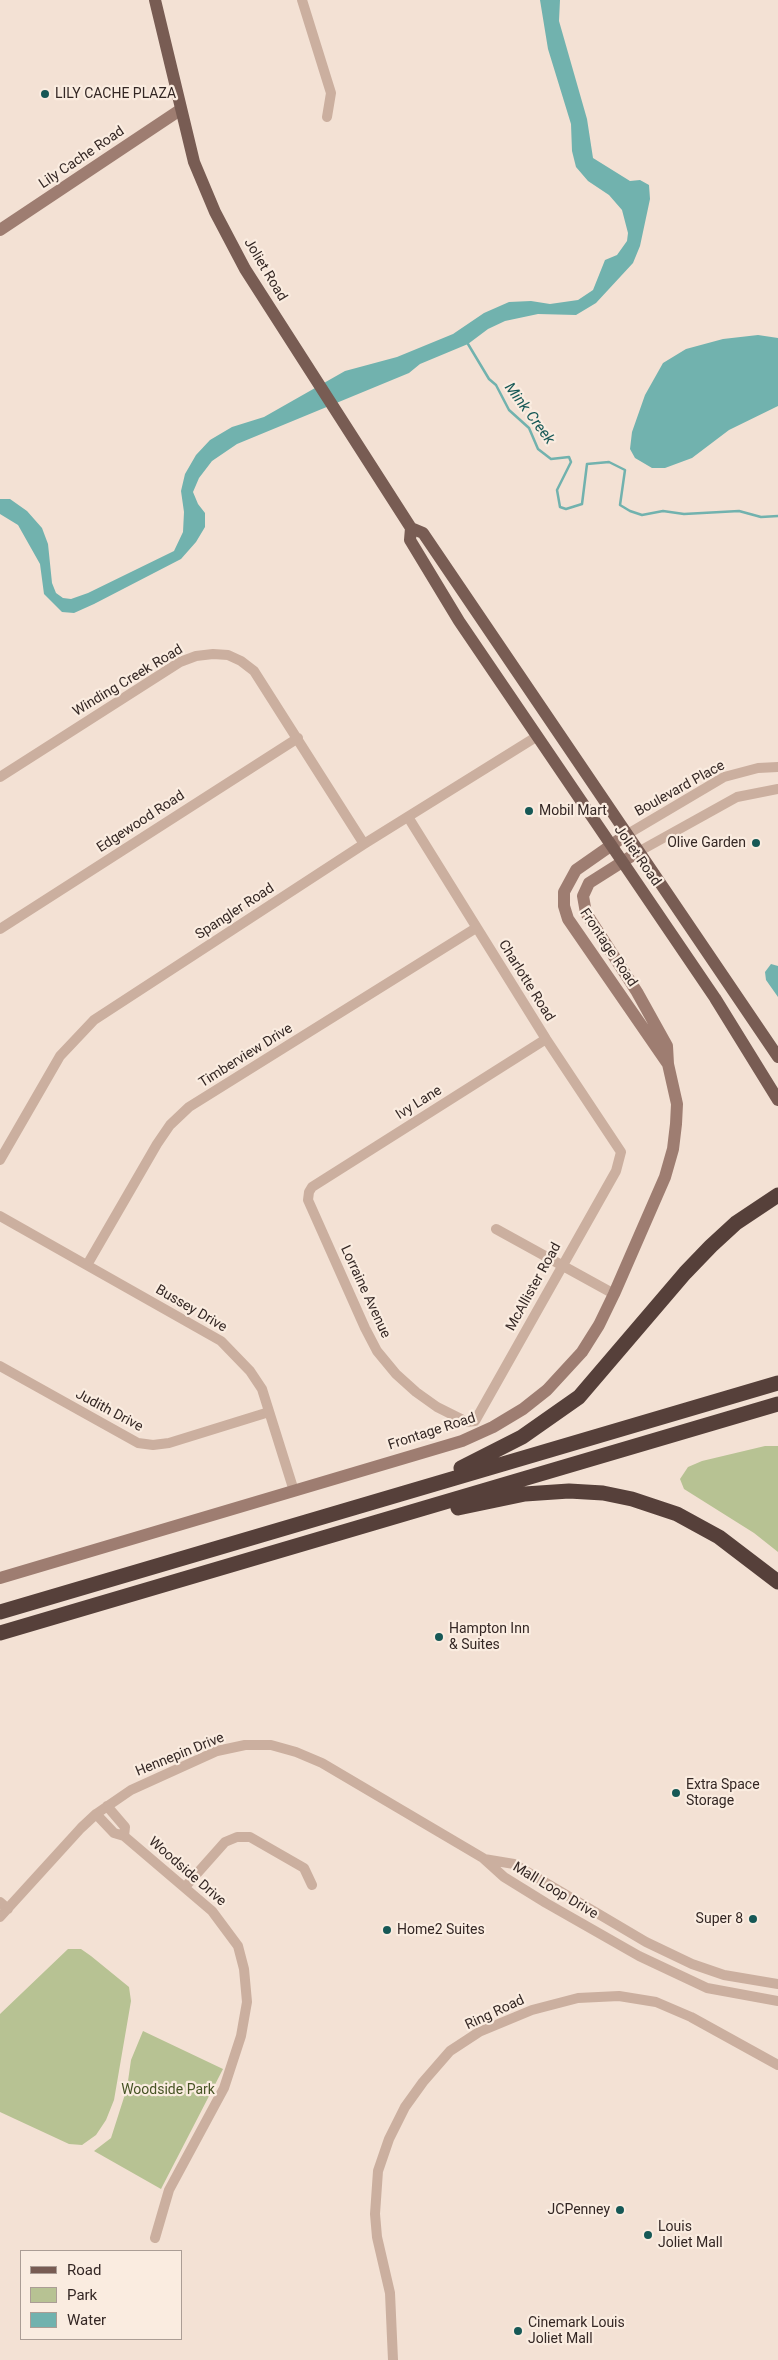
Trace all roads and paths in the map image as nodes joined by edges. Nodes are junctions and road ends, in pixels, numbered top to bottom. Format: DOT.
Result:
graph roads {
  1 [pos="155,0"];
  2 [pos="302,0"];
  3 [pos="180,110"];
  4 [pos="328,117"];
  5 [pos="0,230"];
  6 [pos="411,528"];
  7 [pos="536,737"];
  8 [pos="298,738"];
  9 [pos="778,766"];
  10 [pos="0,777"];
  11 [pos="778,788"];
  12 [pos="408,817"];
  13 [pos="626,835"];
  14 [pos="364,844"];
  15 [pos="611,845"];
  16 [pos="638,852"];
  17 [pos="622,862"];
  18 [pos="476,928"];
  19 [pos="0,929"];
  20 [pos="546,1039"];
  21 [pos="778,1057"];
  22 [pos="668,1064"];
  23 [pos="778,1100"];
  24 [pos="620,1159"];
  25 [pos="0,1160"];
  26 [pos="309,1192"];
  27 [pos="778,1195"];
  28 [pos="0,1216"];
  29 [pos="496,1229"];
  30 [pos="87,1265"];
  31 [pos="561,1265"];
  32 [pos="614,1294"];
  33 [pos="0,1366"];
  34 [pos="778,1383"];
  35 [pos="778,1404"];
  36 [pos="269,1412"];
  37 [pos="467,1422"];
  38 [pos="425,1485"];
  39 [pos="294,1491"];
  40 [pos="380,1522"];
  41 [pos="0,1578"];
  42 [pos="778,1582"];
  43 [pos="0,1612"];
  44 [pos="0,1633"];
  45 [pos="107,1806"];
  46 [pos="96,1814"];
  47 [pos="124,1836"];
  48 [pos="483,1858"];
  49 [pos="312,1885"];
  50 [pos="185,1887"];
  51 [pos="4,1905"];
  52 [pos="0,1917"];
  53 [pos="778,1984"];
  54 [pos="778,2001"];
  55 [pos="778,2065"];
  56 [pos="155,2238"];
  57 [pos="393,2360"];
  1 -- 3 [label="main road, Joliet Road"];
  2 -- 4 [label="street"];
  3 -- 5 [label="street, Lily Cache Road"];
  3 -- 6 [label="main road, Joliet Road"];
  6 -- 7 [label="main road, Joliet Road"];
  6 -- 13 [label="main road, Joliet Road"];
  7 -- 12 [label="street, Spangler Road"];
  7 -- 15 [label="main road, Joliet Road"];
  8 -- 10 [label="street, Winding Creek Road"];
  8 -- 14 [label="street, Winding Creek Road"];
  8 -- 19 [label="street, Edgewood Road"];
  9 -- 13 [label="street, Boulevard Place"];
  11 -- 16 [label="street"];
  12 -- 14 [label="street, Spangler Road"];
  12 -- 18 [label="street, Charlotte Road"];
  13 -- 15 [label="street, Frontage Road"];
  13 -- 16 [label="main road, Joliet Road"];
  14 -- 25 [label="street, Spangler Road"];
  15 -- 17 [label="main road, Joliet Road"];
  15 -- 22 [label="street, Frontage Road"];
  16 -- 17 [label="street, Frontage Road"];
  16 -- 21 [label="main road, Joliet Road"];
  17 -- 22 [label="street, Frontage Road"];
  17 -- 23 [label="main road, Joliet Road"];
  18 -- 20 [label="street, Charlotte Road"];
  18 -- 30 [label="street, Timberview Drive"];
  20 -- 24 [label="street, Charlotte Road"];
  20 -- 26 [label="street, Ivy Lane"];
  22 -- 32 [label="street, Frontage Road"];
  24 -- 31 [label="street, McAllister Road"];
  26 -- 37 [label="street, Lorraine Avenue"];
  27 -- 38 [label="highway"];
  28 -- 30 [label="street, Bussey Drive"];
  29 -- 31 [label="street"];
  30 -- 36 [label="street, Bussey Drive"];
  31 -- 32 [label="street"];
  31 -- 37 [label="street, McAllister Road"];
  32 -- 39 [label="street, Frontage Road"];
  33 -- 36 [label="street, Judith Drive"];
  34 -- 38 [label="highway"];
  35 -- 40 [label="highway"];
  36 -- 39 [label="street, Bussey Drive"];
  38 -- 43 [label="highway"];
  39 -- 41 [label="street, Frontage Road"];
  40 -- 42 [label="highway"];
  40 -- 44 [label="highway"];
  45 -- 46 [label="street, Hennepin Drive"];
  45 -- 47 [label="street, Woodside Drive"];
  45 -- 48 [label="street, Hennepin Drive"];
  46 -- 47 [label="street, Woodside Drive"];
  46 -- 51 [label="street, Hennepin Drive"];
  47 -- 50 [label="street, Woodside Drive"];
  48 -- 53 [label="street, Mall Loop Drive"];
  48 -- 54 [label="street, Mall Loop Drive"];
  49 -- 50 [label="street"];
  50 -- 56 [label="street, Woodside Drive"];
  51 -- 52 [label="street, Hennepin Drive"];
  55 -- 57 [label="street, Ring Road"];
}
